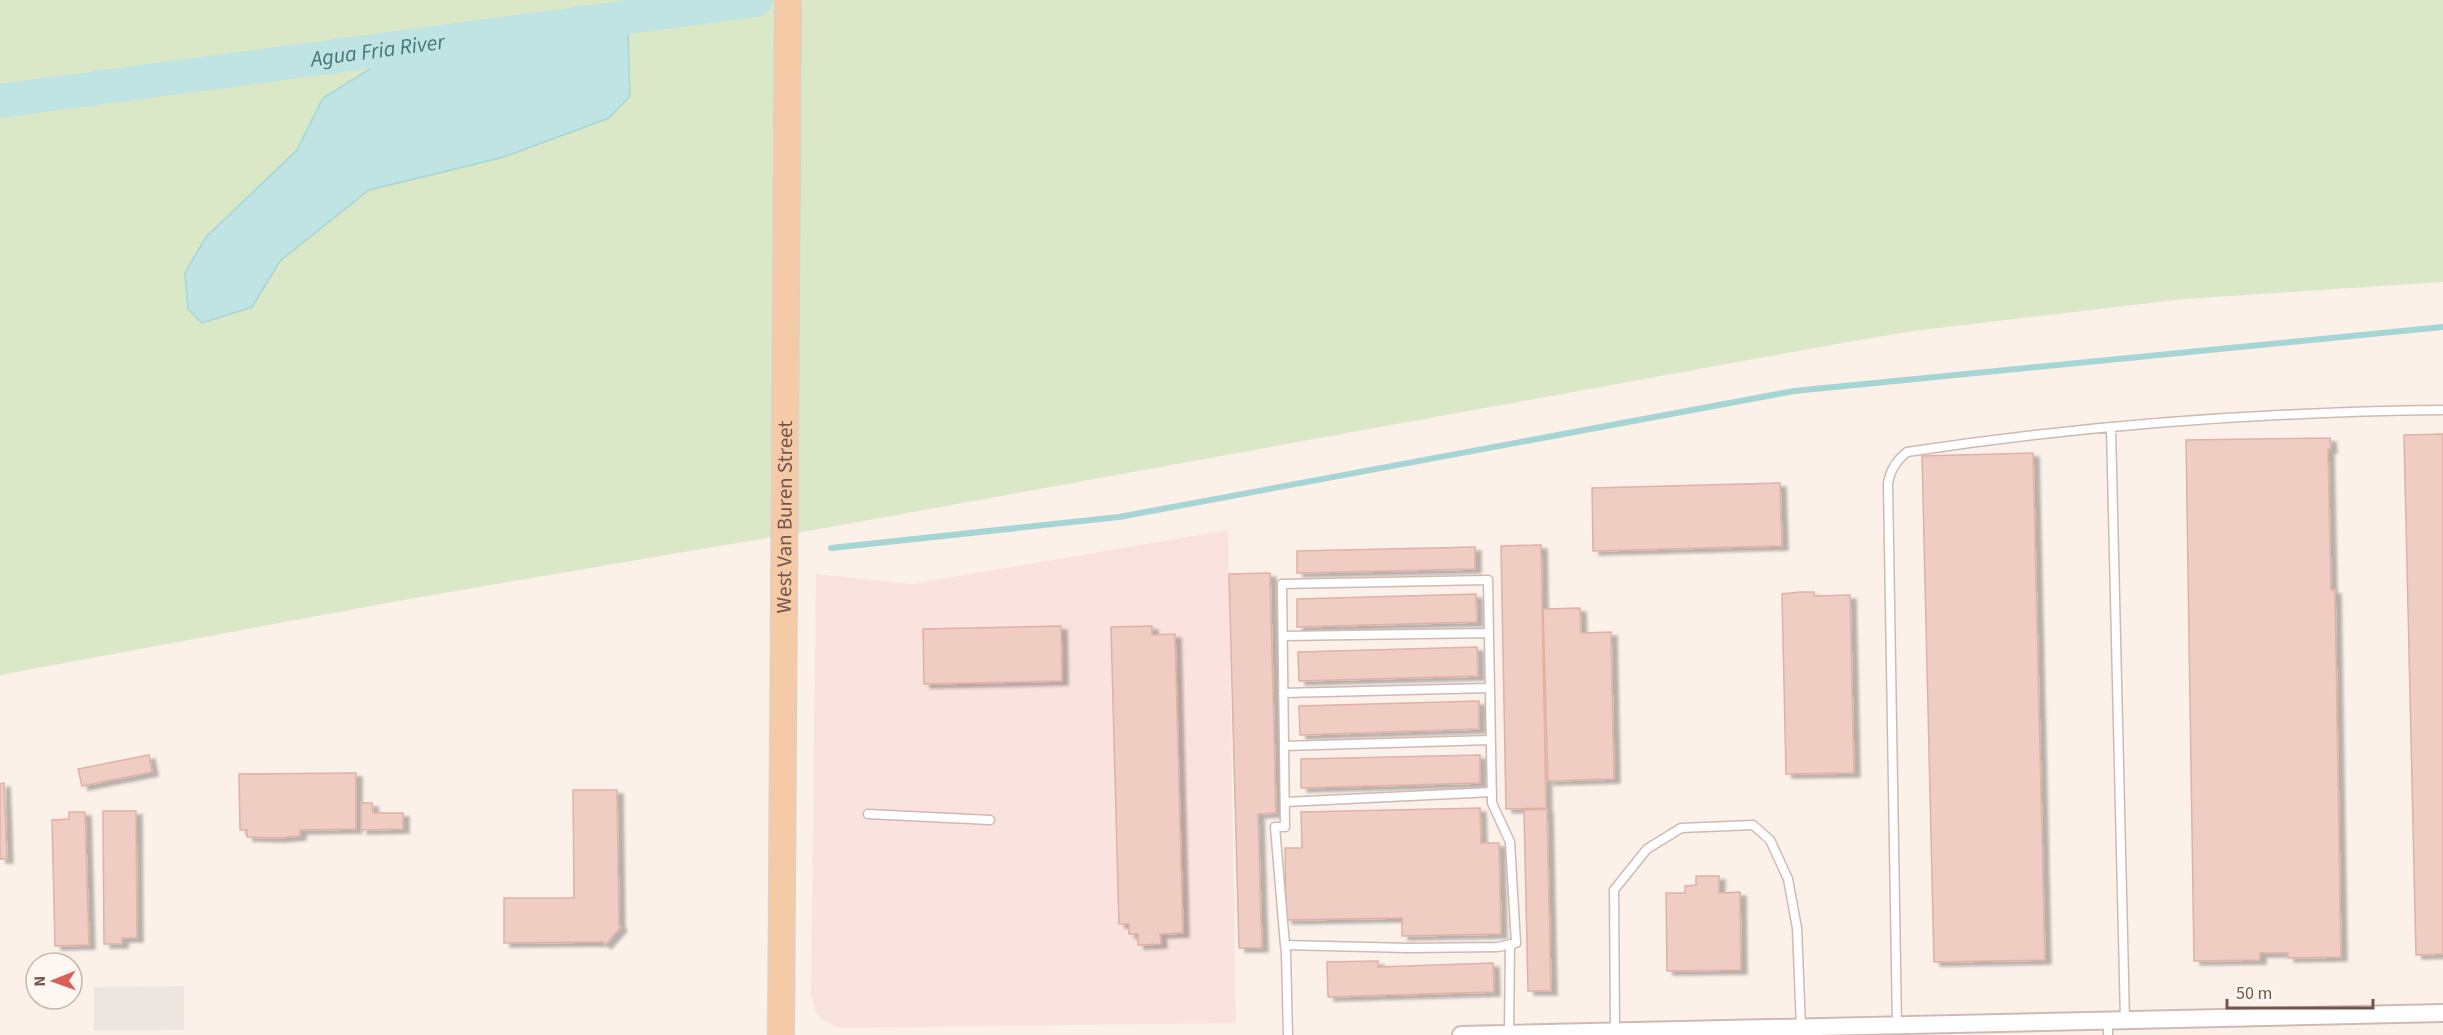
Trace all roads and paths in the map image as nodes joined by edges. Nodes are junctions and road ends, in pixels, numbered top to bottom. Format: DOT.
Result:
graph roads {
  1 [pos="788,0"];
  2 [pos="2443,410"];
  3 [pos="2110,427"];
  4 [pos="1489,633"];
  5 [pos="1283,636"];
  6 [pos="1490,688"];
  7 [pos="1283,693"];
  8 [pos="1491,740"];
  9 [pos="1284,746"];
  10 [pos="1492,792"];
  11 [pos="1285,802"];
  12 [pos="868,814"];
  13 [pos="990,820"];
  14 [pos="1510,944"];
  15 [pos="1285,945"];
  16 [pos="2443,1013"];
  17 [pos="2125,1021"];
  18 [pos="1897,1026"];
  19 [pos="2108,1028"];
  20 [pos="1793,1030"];
  21 [pos="1966,1030"];
  22 [pos="1615,1031"];
  23 [pos="1633,1033"];
  24 [pos="1498,1034"];
  25 [pos="780,1035"];
  26 [pos="1288,1035"];
  27 [pos="1461,1035"];
  1 -- 25 [label="main road, West Van Buren Street"];
  2 -- 3 [label="lane"];
  3 -- 17 [label="lane"];
  3 -- 18 [label="lane"];
  4 -- 5 [label="lane"];
  4 -- 5 [label="lane"];
  4 -- 6 [label="lane"];
  5 -- 7 [label="lane"];
  6 -- 7 [label="lane"];
  6 -- 8 [label="lane"];
  7 -- 9 [label="lane"];
  8 -- 9 [label="lane"];
  8 -- 10 [label="lane"];
  9 -- 11 [label="lane"];
  10 -- 11 [label="lane"];
  10 -- 14 [label="lane"];
  11 -- 15 [label="lane"];
  12 -- 13 [label="lane"];
  14 -- 15 [label="lane"];
  14 -- 24 [label="lane"];
  15 -- 26 [label="lane"];
  16 -- 17 [label="street"];
  17 -- 19 [label="street"];
  18 -- 20 [label="street"];
  18 -- 21 [label="street"];
  19 -- 21 [label="street"];
  20 -- 22 [label="lane"];
  20 -- 23 [label="street"];
  22 -- 23 [label="street"];
  22 -- 24 [label="street"];
  24 -- 27 [label="street"];
}
